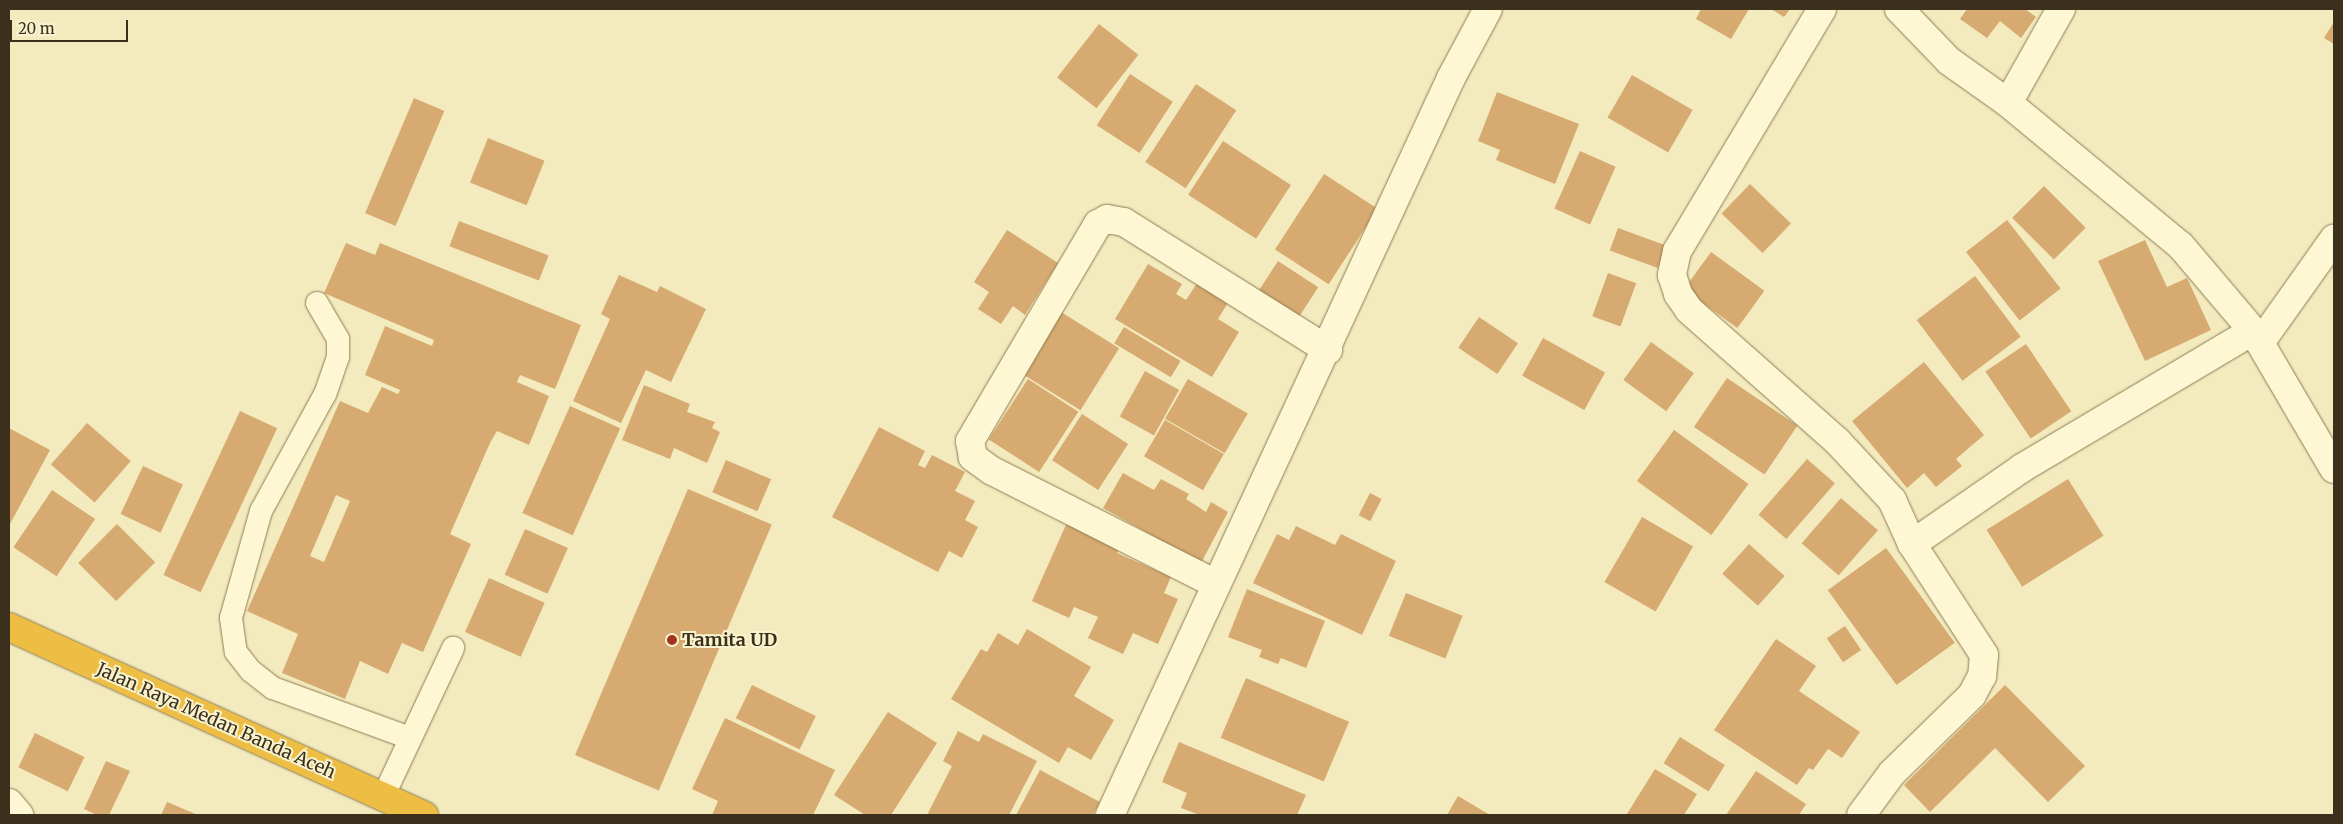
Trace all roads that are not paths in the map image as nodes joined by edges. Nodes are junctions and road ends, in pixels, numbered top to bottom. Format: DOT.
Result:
graph roads {
  1 [pos="1488,9"];
  2 [pos="1822,9"];
  3 [pos="1899,9"];
  4 [pos="2061,9"];
  5 [pos="2008,103"];
  6 [pos="2334,239"];
  7 [pos="317,303"];
  8 [pos="2256,337"];
  9 [pos="1328,350"];
  10 [pos="2334,469"];
  11 [pos="1912,544"];
  12 [pos="1216,584"];
  13 [pos="9,627"];
  14 [pos="453,648"];
  15 [pos="410,738"];
  16 [pos="383,797"];
  17 [pos="9,803"];
  18 [pos="19,815"];
  19 [pos="424,815"];
  20 [pos="1110,815"];
  21 [pos="1861,815"];
  1 -- 9 [label="street"];
  2 -- 11 [label="street"];
  3 -- 5 [label="street"];
  4 -- 5 [label="street"];
  5 -- 8 [label="street"];
  6 -- 8 [label="street"];
  7 -- 15 [label="lane"];
  8 -- 10 [label="street"];
  8 -- 11 [label="street"];
  9 -- 12 [label="street"];
  9 -- 12 [label="street"];
  11 -- 21 [label="street"];
  12 -- 20 [label="street"];
  13 -- 16 [label="highway, Jalan Raya Medan Banda Aceh"];
  14 -- 15 [label="lane"];
  15 -- 16 [label="lane"];
  16 -- 19 [label="highway, Jalan Raya Medan Banda Aceh"];
  17 -- 18 [label="street"];
}
